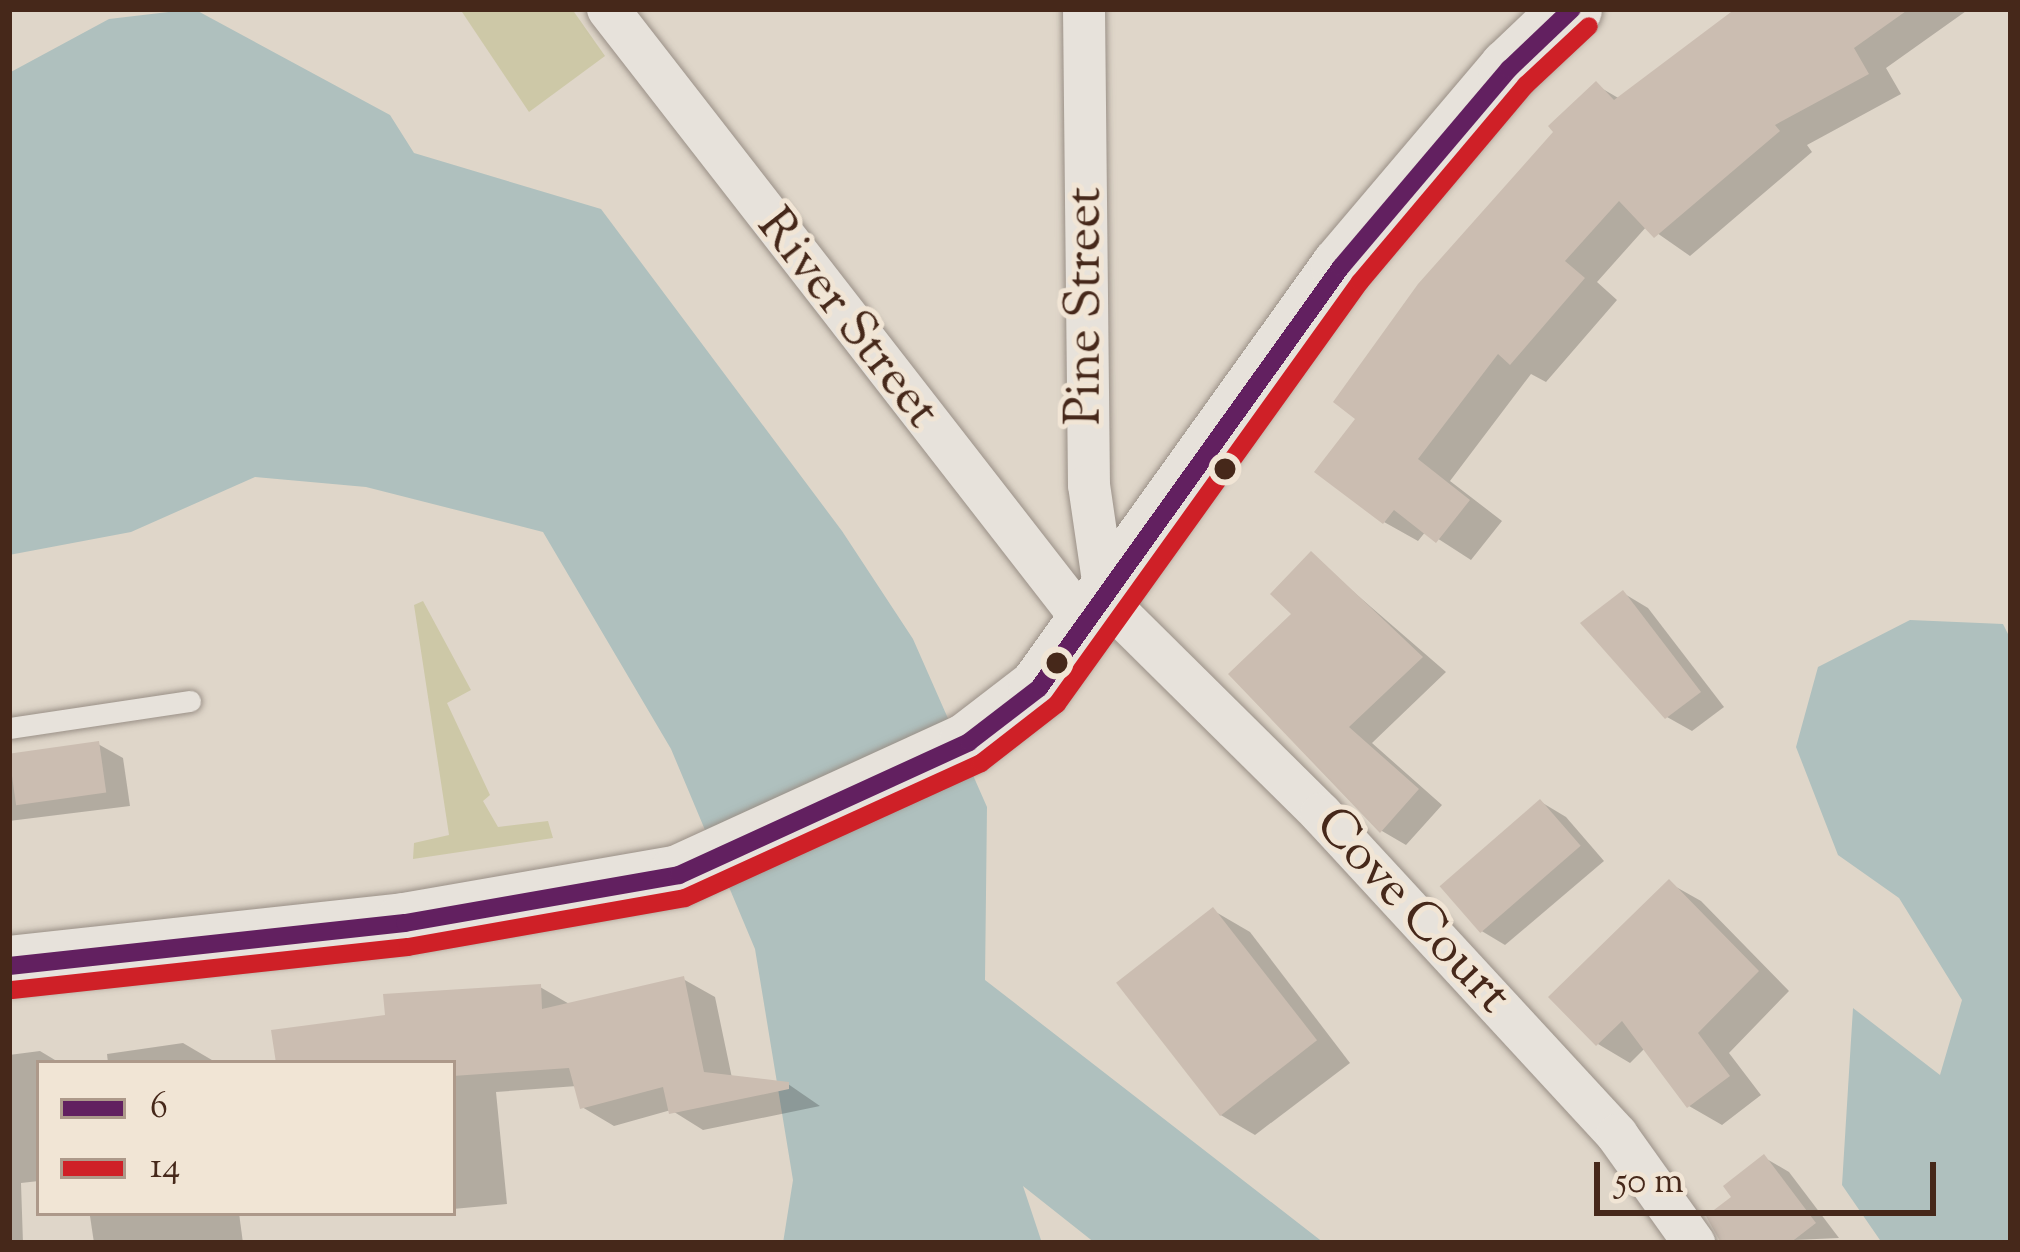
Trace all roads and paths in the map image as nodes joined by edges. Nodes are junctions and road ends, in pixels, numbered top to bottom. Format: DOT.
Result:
graph roads {
  1 [pos="608,9"];
  2 [pos="1084,9"];
  3 [pos="1572,9"];
  4 [pos="1097,614"];
  5 [pos="190,701"];
  6 [pos="9,728"];
  7 [pos="9,966"];
  8 [pos="1694,1243"];
  1 -- 4 [label="street, River Street"];
  2 -- 4 [label="street, Pine Street"];
  3 -- 4 [label="main road"];
  4 -- 7 [label="main road"];
  4 -- 8 [label="street, Cove Court"];
  5 -- 6 [label="lane"];
}
